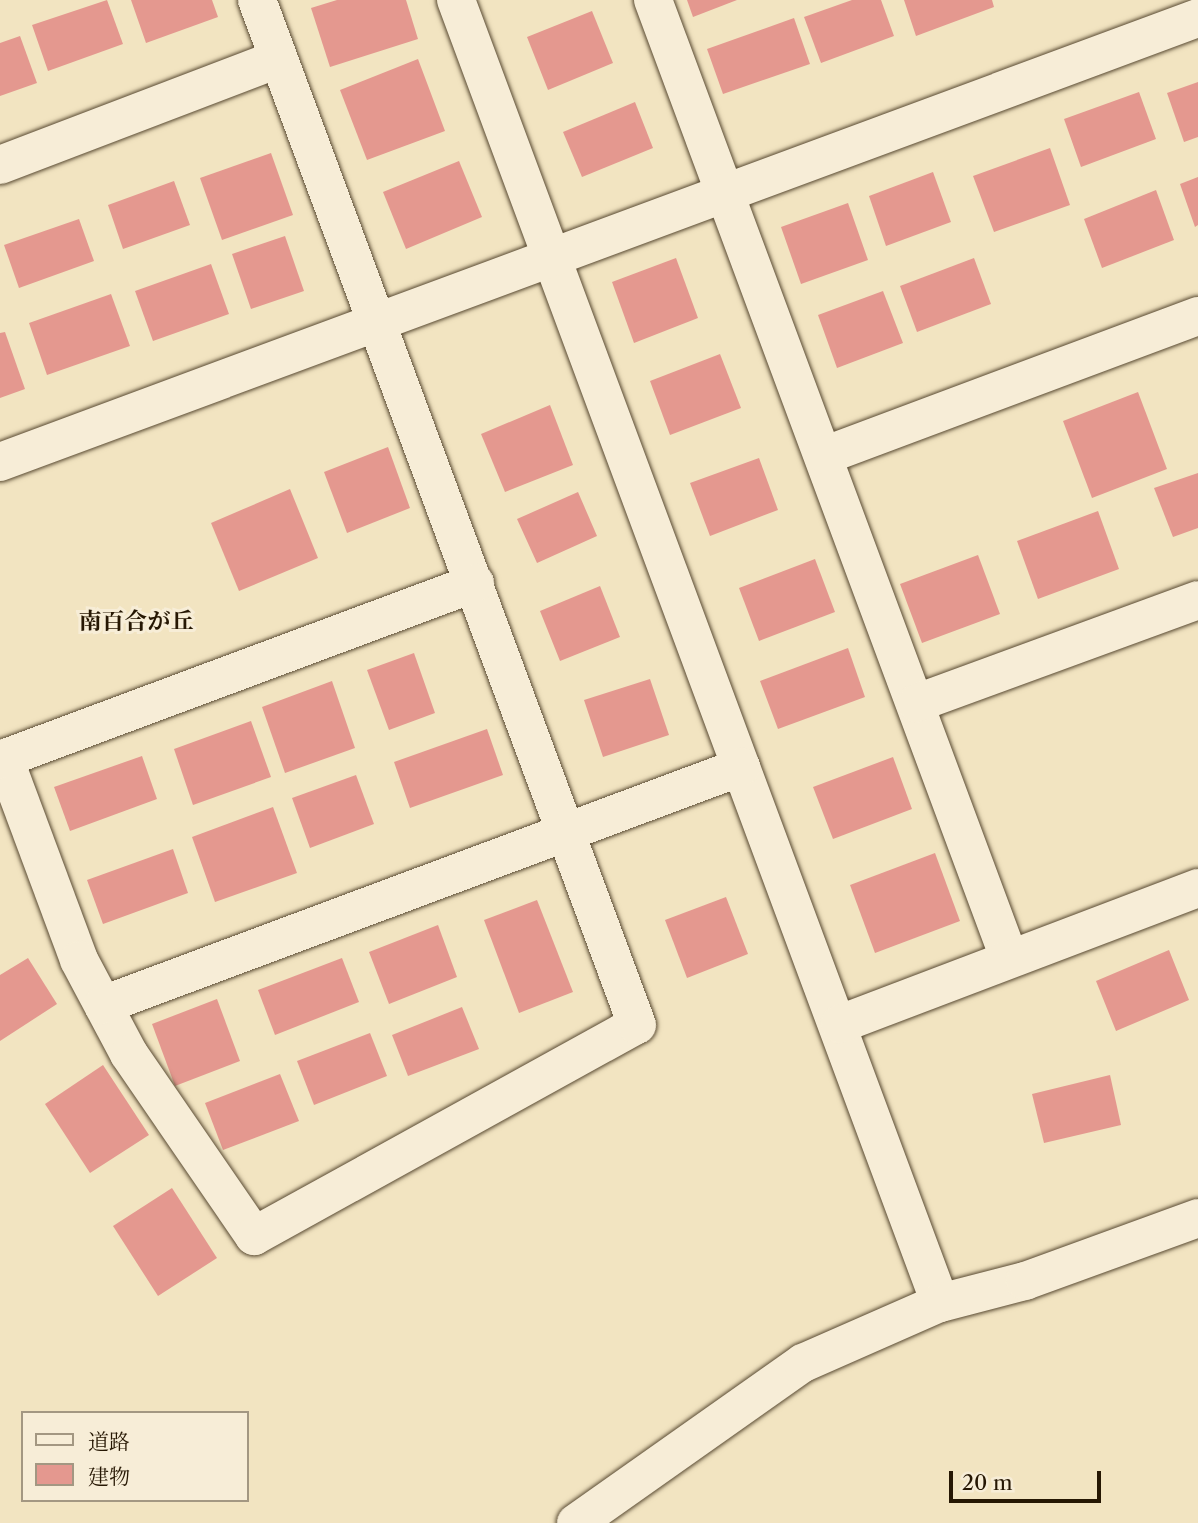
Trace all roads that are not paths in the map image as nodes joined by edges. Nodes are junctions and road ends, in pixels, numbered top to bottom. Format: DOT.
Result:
graph roads {
  1 [pos="257,0"];
  2 [pos="456,0"];
  3 [pos="653,0"];
  4 [pos="1198,18"];
  5 [pos="278,59"];
  6 [pos="0,164"];
  7 [pos="725,195"];
  8 [pos="552,258"];
  9 [pos="1198,316"];
  10 [pos="377,321"];
  11 [pos="826,455"];
  12 [pos="0,462"];
  13 [pos="475,583"];
  14 [pos="1198,600"];
  15 [pos="917,703"];
  16 [pos="2,759"];
  17 [pos="741,767"];
  18 [pos="569,830"];
  19 [pos="1198,888"];
  20 [pos="1009,958"];
  21 [pos="103,1005"];
  22 [pos="840,1024"];
  23 [pos="1198,1219"];
  24 [pos="940,1303"];
  25 [pos="576,1523"];
  1 -- 5 [label="street"];
  2 -- 8 [label="street"];
  3 -- 7 [label="street"];
  4 -- 7 [label="street"];
  5 -- 6 [label="street"];
  5 -- 10 [label="street"];
  7 -- 8 [label="street"];
  7 -- 11 [label="street"];
  8 -- 10 [label="street"];
  8 -- 17 [label="street"];
  9 -- 11 [label="street"];
  10 -- 12 [label="street"];
  10 -- 13 [label="street"];
  11 -- 15 [label="street"];
  13 -- 16 [label="street"];
  13 -- 18 [label="street"];
  14 -- 15 [label="street"];
  15 -- 20 [label="street"];
  16 -- 21 [label="street"];
  17 -- 18 [label="street"];
  17 -- 22 [label="street"];
  18 -- 21 [label="street"];
  18 -- 21 [label="street"];
  19 -- 20 [label="street"];
  20 -- 22 [label="street"];
  22 -- 24 [label="street"];
  23 -- 24 [label="street"];
  24 -- 25 [label="street"];
}
